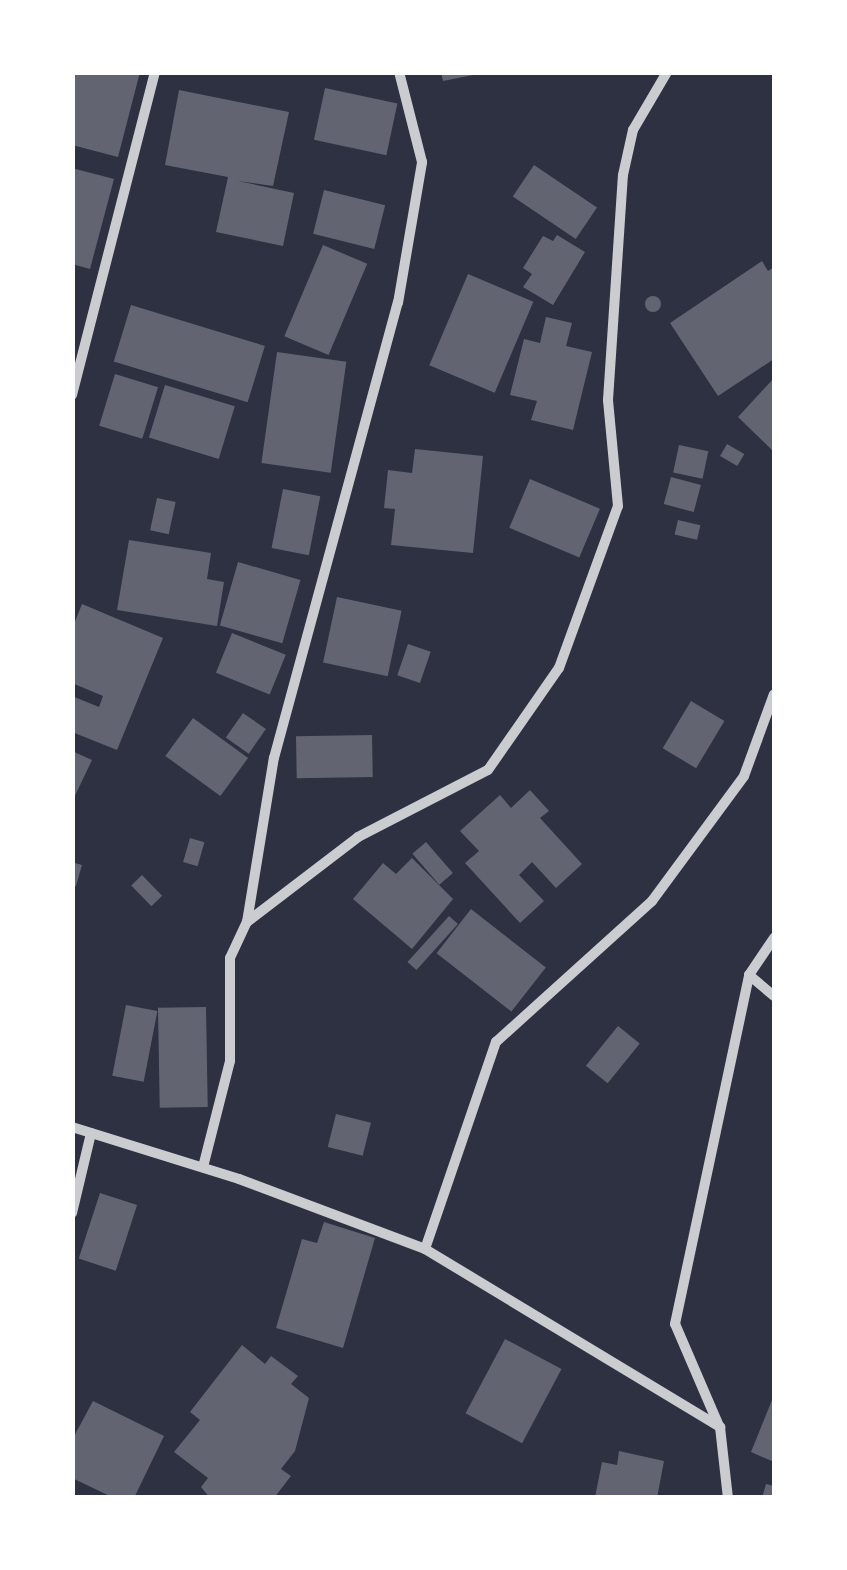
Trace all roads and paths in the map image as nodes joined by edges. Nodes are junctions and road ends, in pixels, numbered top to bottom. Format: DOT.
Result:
graph roads {
  1 [pos="155,72"];
  2 [pos="399,72"];
  3 [pos="667,72"];
  4 [pos="72,395"];
  5 [pos="774,694"];
  6 [pos="247,922"];
  7 [pos="774,938"];
  8 [pos="750,976"];
  9 [pos="774,996"];
  10 [pos="72,1128"];
  11 [pos="91,1133"];
  12 [pos="202,1167"];
  13 [pos="72,1213"];
  14 [pos="425,1249"];
  15 [pos="720,1427"];
  16 [pos="728,1498"];
  1 -- 4 [label="street"];
  2 -- 6 [label="street"];
  3 -- 6 [label="street"];
  5 -- 14 [label="street"];
  6 -- 12 [label="street"];
  7 -- 8 [label="street"];
  8 -- 9 [label="street"];
  8 -- 15 [label="street"];
  10 -- 11 [label="street"];
  11 -- 12 [label="street"];
  11 -- 13 [label="street"];
  12 -- 14 [label="street"];
  14 -- 15 [label="street"];
  15 -- 16 [label="street"];
}
